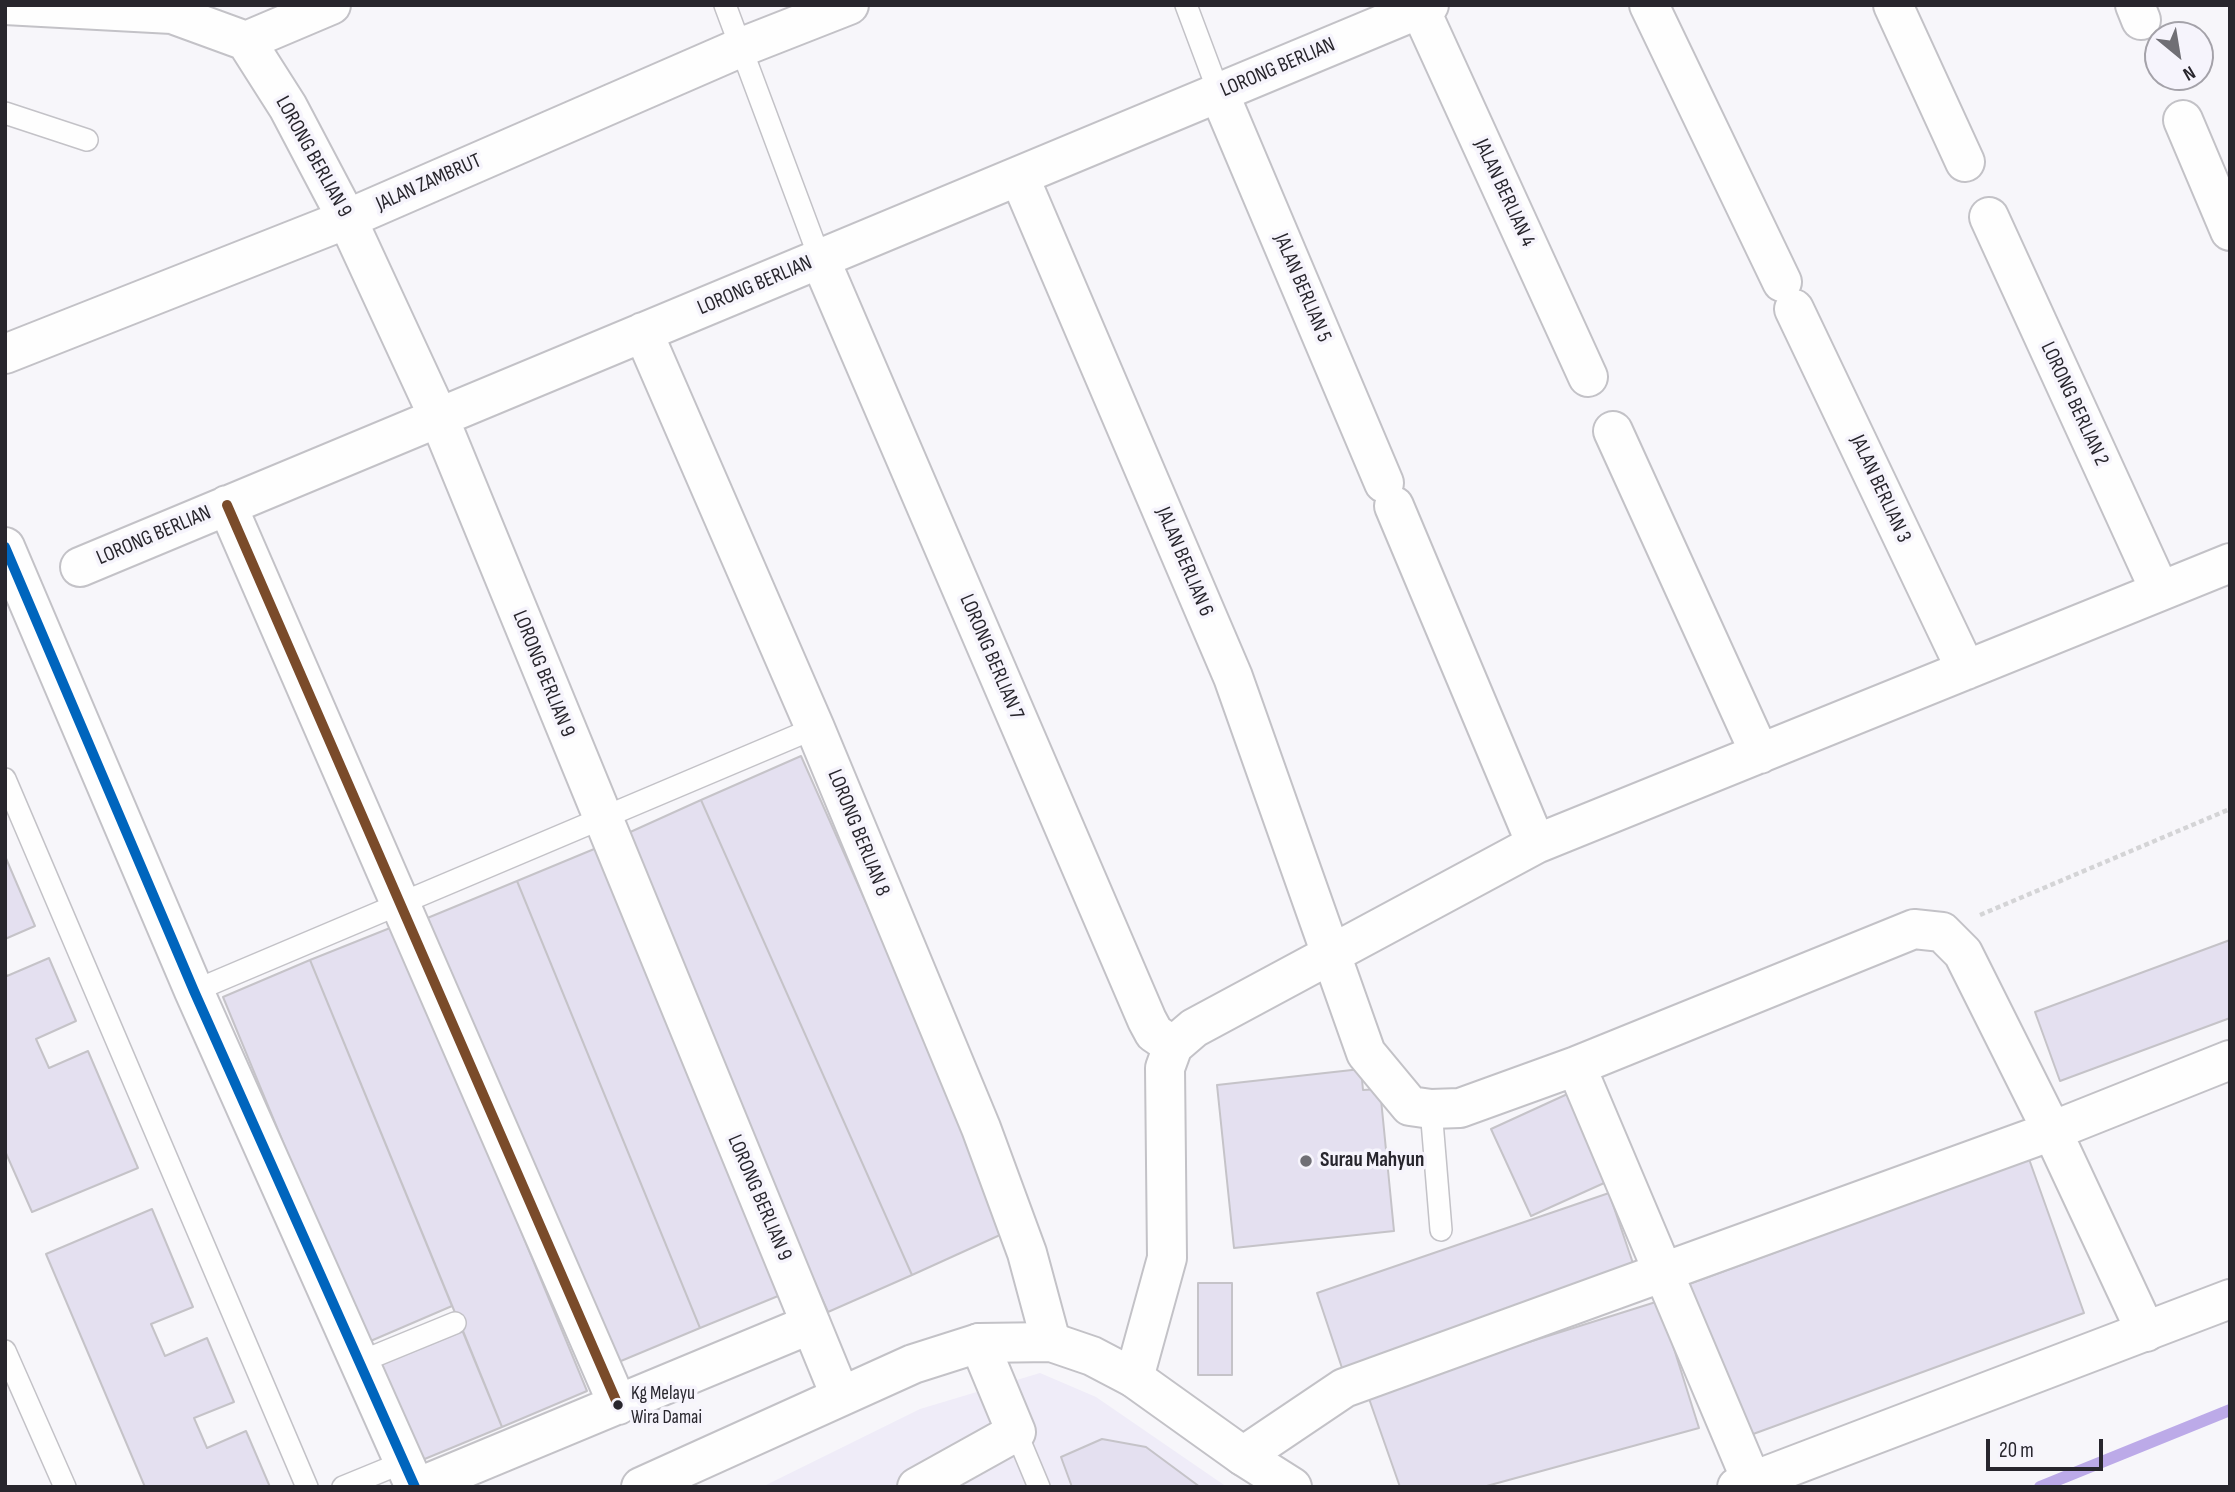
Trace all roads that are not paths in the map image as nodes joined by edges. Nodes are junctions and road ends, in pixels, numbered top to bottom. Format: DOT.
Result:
graph roads {
  1 [pos="5,5"];
  2 [pos="331,5"];
  3 [pos="725,5"];
  4 [pos="849,5"];
  5 [pos="1186,5"];
  6 [pos="1649,5"];
  7 [pos="1894,5"];
  8 [pos="1424,7"];
  9 [pos="171,9"];
  10 [pos="246,41"];
  11 [pos="742,47"];
  12 [pos="1219,93"];
  13 [pos="5,113"];
  14 [pos="2183,120"];
  15 [pos="87,140"];
  16 [pos="1965,162"];
  17 [pos="1019,176"];
  18 [pos="1989,217"];
  19 [pos="347,219"];
  20 [pos="2230,231"];
  21 [pos="820,259"];
  22 [pos="643,332"];
  23 [pos="5,354"];
  24 [pos="1588,377"];
  25 [pos="439,418"];
  26 [pos="1613,431"];
  27 [pos="227,505"];
  28 [pos="5,547"];
  29 [pos="2230,563"];
  30 [pos="80,567"];
  31 [pos="2160,591"];
  32 [pos="15,595"];
  33 [pos="1966,670"];
  34 [pos="815,728"];
  35 [pos="1759,754"];
  36 [pos="5,779"];
  37 [pos="601,819"];
  38 [pos="1536,844"];
  39 [pos="400,904"];
  40 [pos="1332,954"];
  41 [pos="194,991"];
  42 [pos="1173,1046"];
  43 [pos="2230,1060"];
  44 [pos="1576,1066"];
  45 [pos="1431,1109"];
  46 [pos="2052,1131"];
  47 [pos="1441,1230"];
  48 [pos="1662,1275"];
  49 [pos="2230,1299"];
  50 [pos="455,1323"];
  51 [pos="811,1324"];
  52 [pos="2146,1332"];
  53 [pos="1051,1342"];
  54 [pos="979,1343"];
  55 [pos="5,1351"];
  56 [pos="360,1362"];
  57 [pos="1134,1378"];
  58 [pos="840,1395"];
  59 [pos="618,1405"];
  60 [pos="1016,1432"];
  61 [pos="1243,1456"];
  62 [pos="409,1480"];
  63 [pos="1744,1484"];
  64 [pos="65,1487"];
  65 [pos="307,1487"];
  66 [pos="344,1487"];
  67 [pos="641,1487"];
  68 [pos="917,1487"];
  69 [pos="1038,1487"];
  70 [pos="1292,1487"];
  1 -- 9 [label="street"];
  2 -- 10 [label="street"];
  3 -- 11 [label="lane"];
  4 -- 11 [label="street, JALAN ZAMBRUT"];
  5 -- 12 [label="lane"];
  6 -- 33 [label="street, JALAN BERLIAN 3"];
  7 -- 16 [label="street"];
  8 -- 12 [label="street, LORONG BERLIAN"];
  8 -- 24 [label="street, JALAN BERLIAN 4"];
  9 -- 10 [label="street"];
  10 -- 19 [label="street, LORONG BERLIAN 9"];
  11 -- 19 [label="street, JALAN ZAMBRUT"];
  11 -- 21 [label="lane"];
  12 -- 17 [label="street, LORONG BERLIAN"];
  12 -- 38 [label="street, JALAN BERLIAN 5"];
  13 -- 15 [label="lane"];
  14 -- 20 [label="street"];
  17 -- 21 [label="street, LORONG BERLIAN"];
  17 -- 40 [label="street, JALAN BERLIAN 6"];
  18 -- 31 [label="street, LORONG BERLIAN 2"];
  19 -- 23 [label="street, JALAN ZAMBRUT"];
  19 -- 25 [label="street, LORONG BERLIAN 9"];
  21 -- 22 [label="street, LORONG BERLIAN"];
  21 -- 42 [label="street, LORONG BERLIAN 7"];
  22 -- 25 [label="street, LORONG BERLIAN"];
  22 -- 34 [label="street, LORONG BERLIAN 8"];
  25 -- 27 [label="street, LORONG BERLIAN"];
  25 -- 37 [label="street, LORONG BERLIAN 9"];
  26 -- 35 [label="street"];
  27 -- 30 [label="street, LORONG BERLIAN"];
  27 -- 39 [label="street"];
  28 -- 32 [label="street"];
  29 -- 31 [label="street"];
  31 -- 33 [label="street"];
  32 -- 41 [label="street"];
  33 -- 35 [label="street"];
  34 -- 37 [label="lane"];
  34 -- 53 [label="street, LORONG BERLIAN 8"];
  35 -- 38 [label="street"];
  36 -- 65 [label="lane"];
  37 -- 39 [label="lane"];
  37 -- 51 [label="street, LORONG BERLIAN 9"];
  38 -- 40 [label="street"];
  39 -- 41 [label="lane"];
  39 -- 59 [label="street"];
  40 -- 42 [label="street"];
  40 -- 45 [label="street, JALAN BERLIAN 6"];
  41 -- 56 [label="street"];
  42 -- 57 [label="street"];
  43 -- 46 [label="street"];
  44 -- 45 [label="street"];
  44 -- 46 [label="street"];
  44 -- 48 [label="street"];
  45 -- 47 [label="lane"];
  46 -- 48 [label="street"];
  46 -- 52 [label="street"];
  48 -- 61 [label="street"];
  48 -- 63 [label="street"];
  49 -- 52 [label="street"];
  50 -- 56 [label="lane"];
  51 -- 58 [label="street, LORONG BERLIAN 9"];
  51 -- 59 [label="street"];
  52 -- 63 [label="street"];
  53 -- 54 [label="street"];
  53 -- 57 [label="street"];
  54 -- 58 [label="street"];
  54 -- 60 [label="street"];
  55 -- 64 [label="lane"];
  56 -- 62 [label="street"];
  57 -- 61 [label="street"];
  58 -- 67 [label="street"];
  59 -- 62 [label="street"];
  60 -- 68 [label="street"];
  60 -- 69 [label="lane"];
  61 -- 70 [label="street"];
  62 -- 66 [label="lane"];
}
